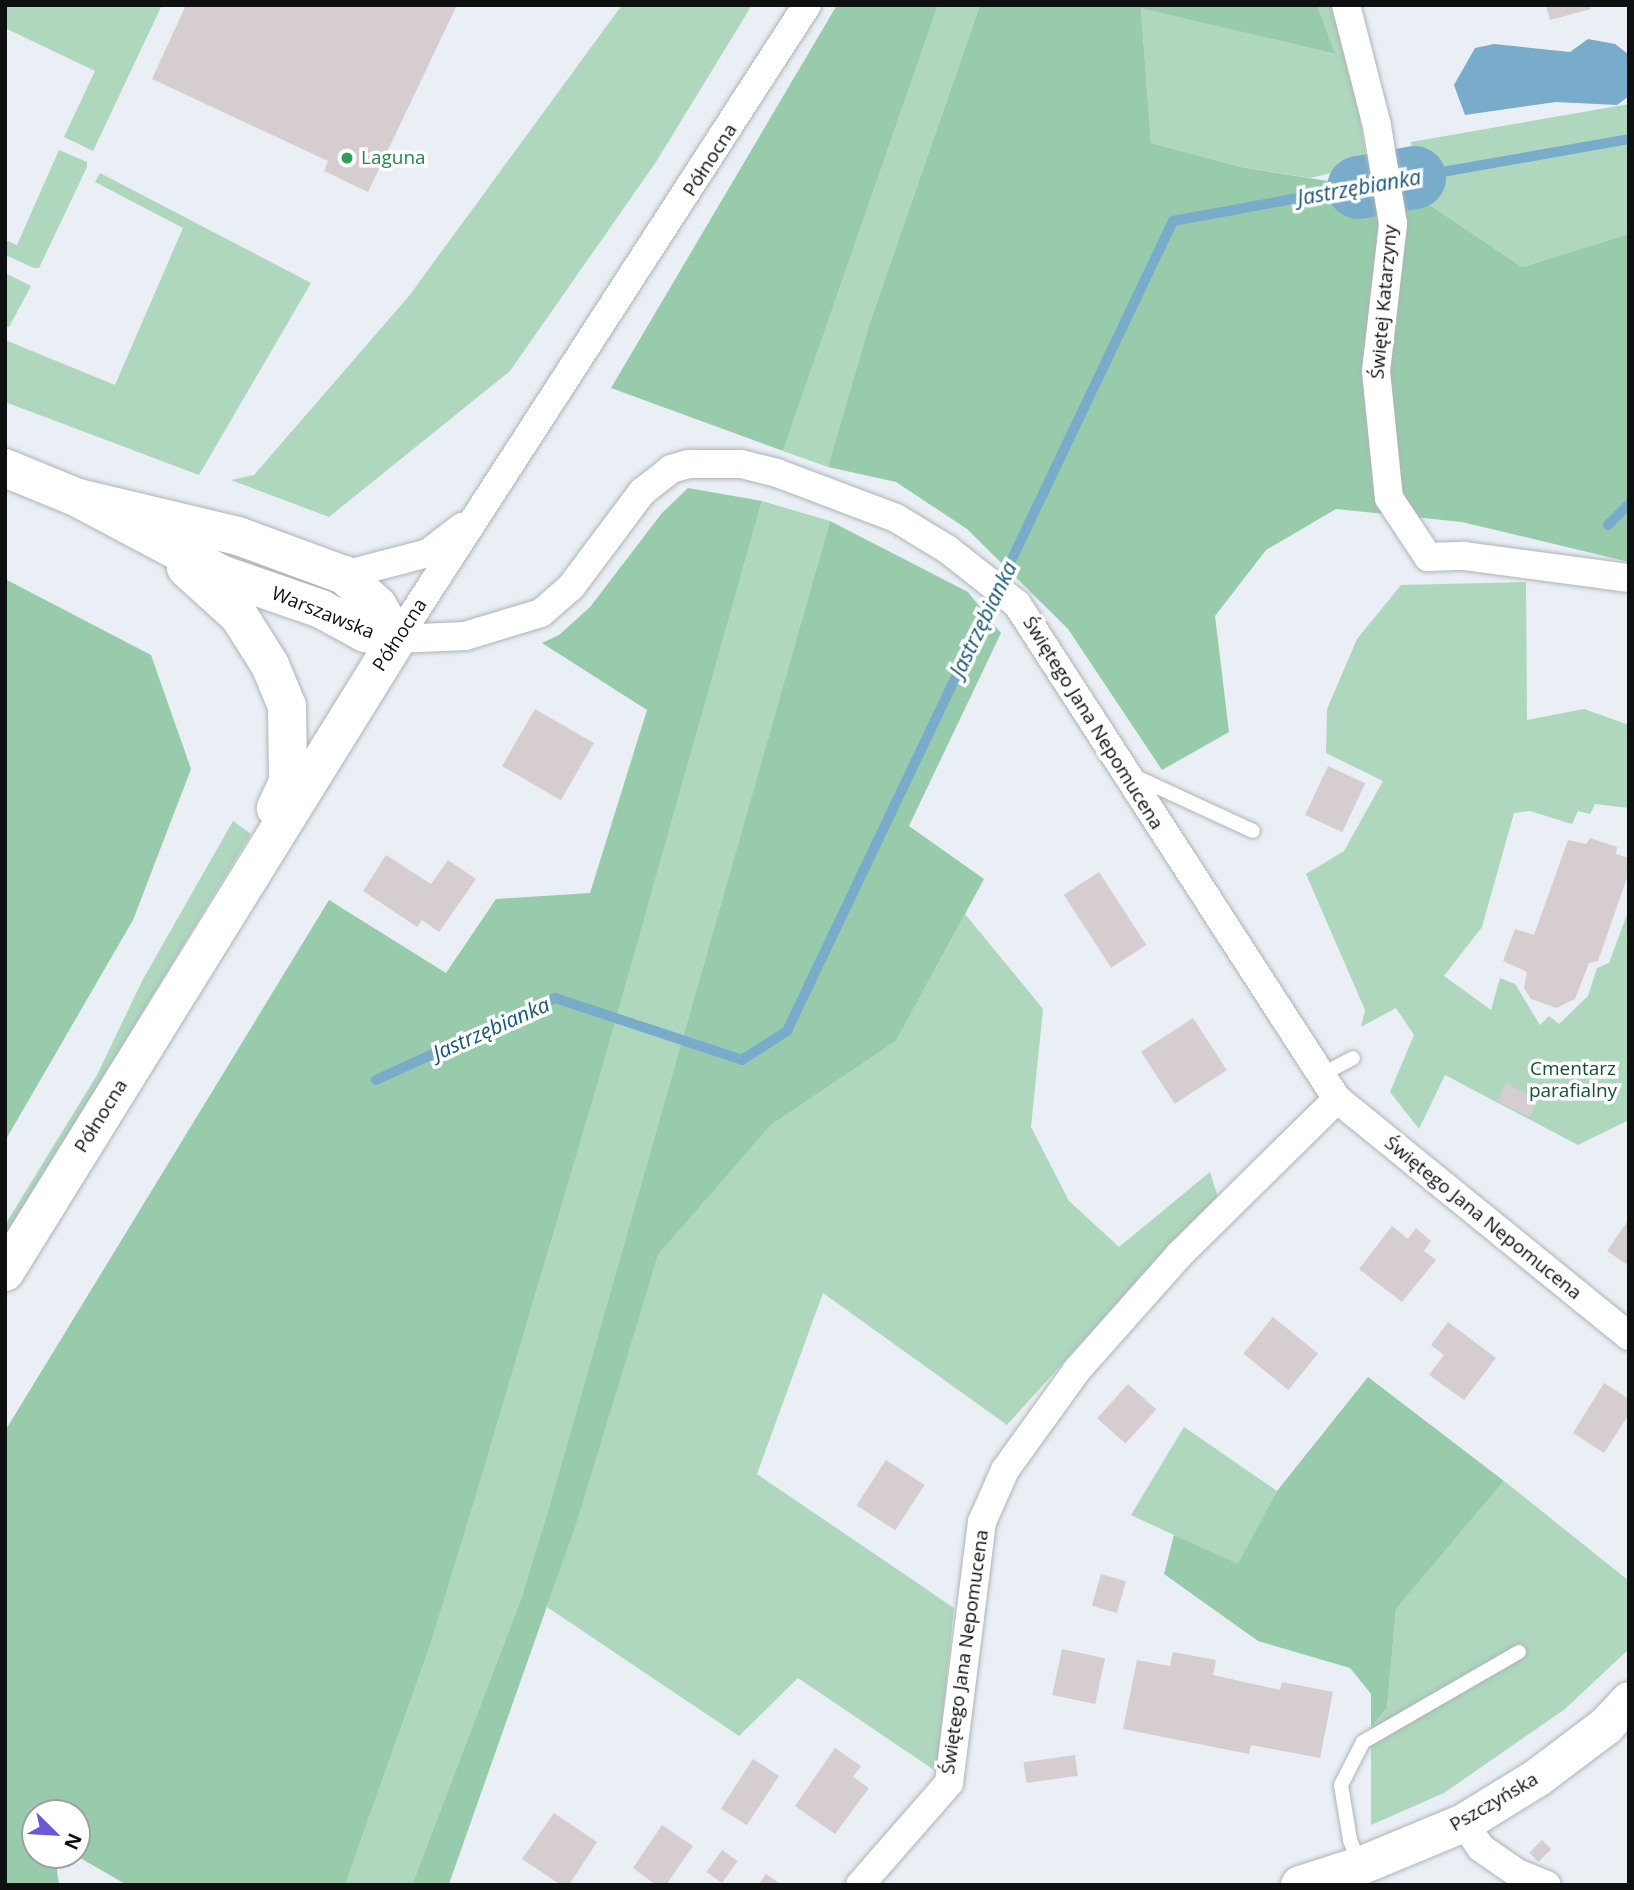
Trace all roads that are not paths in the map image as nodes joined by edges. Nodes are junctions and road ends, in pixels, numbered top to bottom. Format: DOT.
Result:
graph roads {
  1 [pos="807,5"];
  2 [pos="1346,5"];
  3 [pos="5,468"];
  4 [pos="78,498"];
  5 [pos="478,515"];
  6 [pos="158,539"];
  7 [pos="345,575"];
  8 [pos="1629,578"];
  9 [pos="397,639"];
  10 [pos="1121,770"];
  11 [pos="1253,831"];
  12 [pos="247,877"];
  13 [pos="1353,1058"];
  14 [pos="1321,1074"];
  15 [pos="1337,1099"];
  16 [pos="5,1272"];
  17 [pos="1629,1336"];
  18 [pos="1519,1652"];
  19 [pos="1629,1701"];
  20 [pos="1472,1836"];
  21 [pos="1360,1866"];
  22 [pos="1513,1874"];
  23 [pos="860,1885"];
  24 [pos="1300,1885"];
  25 [pos="1547,1885"];
  1 -- 5 [label="street, Północna"];
  2 -- 8 [label="street, Świętej Katarzyny"];
  3 -- 4 [label="street, Warszawska"];
  4 -- 6 [label="street, Warszawska"];
  4 -- 7 [label="street, Warszawska"];
  5 -- 7 [label="street"];
  5 -- 9 [label="street, Północna"];
  6 -- 9 [label="street, Warszawska"];
  6 -- 12 [label="street"];
  7 -- 9 [label="street, Warszawska"];
  9 -- 10 [label="street, Świętego Jana Nepomucena"];
  9 -- 12 [label="street, Północna"];
  10 -- 11 [label="lane"];
  10 -- 14 [label="street, Świętego Jana Nepomucena"];
  12 -- 16 [label="street, Północna"];
  13 -- 14 [label="lane"];
  14 -- 15 [label="street, Świętego Jana Nepomucena"];
  15 -- 17 [label="street, Świętego Jana Nepomucena"];
  15 -- 23 [label="street, Świętego Jana Nepomucena"];
  18 -- 21 [label="lane"];
  19 -- 20 [label="street, Pszczyńska"];
  20 -- 21 [label="street, Pszczyńska"];
  20 -- 22 [label="street"];
  21 -- 24 [label="street, Pszczyńska"];
  22 -- 25 [label="street"];
}
